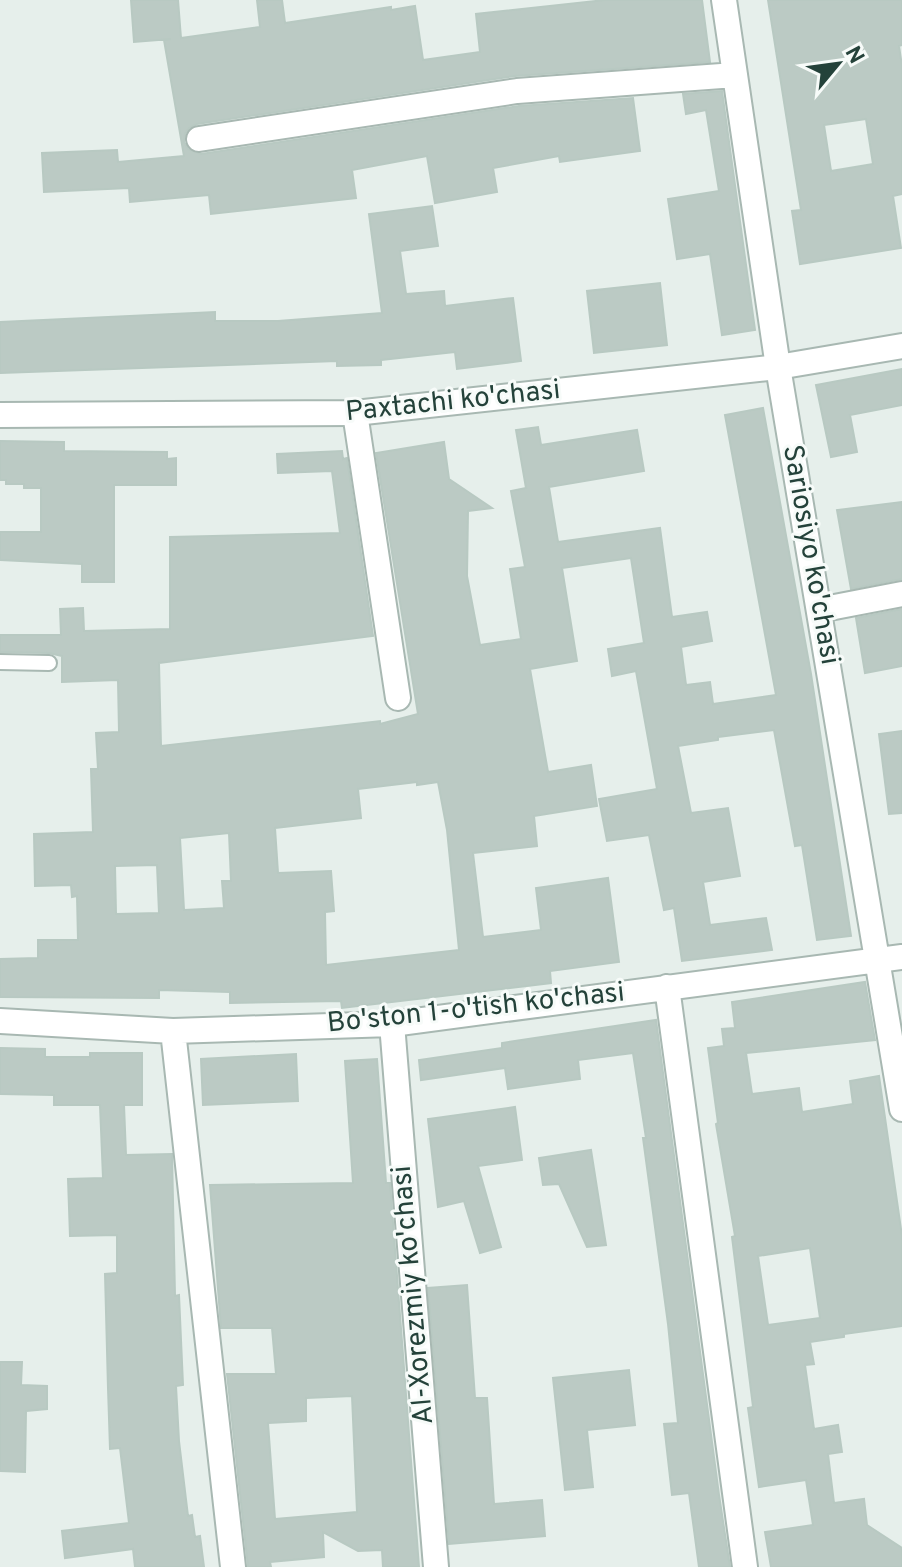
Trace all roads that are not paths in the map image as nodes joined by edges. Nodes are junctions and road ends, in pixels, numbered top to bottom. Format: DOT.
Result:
graph roads {
  1 [pos="724,0"];
  2 [pos="735,75"];
  3 [pos="199,139"];
  4 [pos="902,346"];
  5 [pos="778,367"];
  6 [pos="355,413"];
  7 [pos="0,415"];
  8 [pos="902,594"];
  9 [pos="819,610"];
  10 [pos="0,662"];
  11 [pos="49,663"];
  12 [pos="398,698"];
  13 [pos="891,959"];
  14 [pos="667,987"];
  15 [pos="0,1021"];
  16 [pos="392,1024"];
  17 [pos="173,1031"];
  18 [pos="902,1109"];
  19 [pos="233,1567"];
  20 [pos="436,1567"];
  21 [pos="745,1567"];
  1 -- 2 [label="street, Sariosiyo ko'chasi"];
  2 -- 3 [label="street"];
  2 -- 5 [label="street, Sariosiyo ko'chasi"];
  4 -- 5 [label="street, Paxtachi ko'chasi"];
  5 -- 6 [label="street, Paxtachi ko'chasi"];
  5 -- 9 [label="street, Sariosiyo ko'chasi"];
  6 -- 7 [label="street, Paxtachi ko'chasi"];
  6 -- 12 [label="street"];
  8 -- 9 [label="street"];
  9 -- 13 [label="street, Sariosiyo ko'chasi"];
  10 -- 11 [label="lane"];
  13 -- 14 [label="street, Bo'ston 1-o'tish ko'chasi"];
  13 -- 18 [label="street, Sariosiyo ko'chasi"];
  14 -- 16 [label="street, Bo'ston 1-o'tish ko'chasi"];
  14 -- 21 [label="street"];
  15 -- 17 [label="street, Bo'ston 1-o'tish ko'chasi"];
  16 -- 17 [label="street, Bo'ston 1-o'tish ko'chasi"];
  16 -- 20 [label="street, Al-Xorezmiy ko'chasi"];
  17 -- 19 [label="street"];
}
